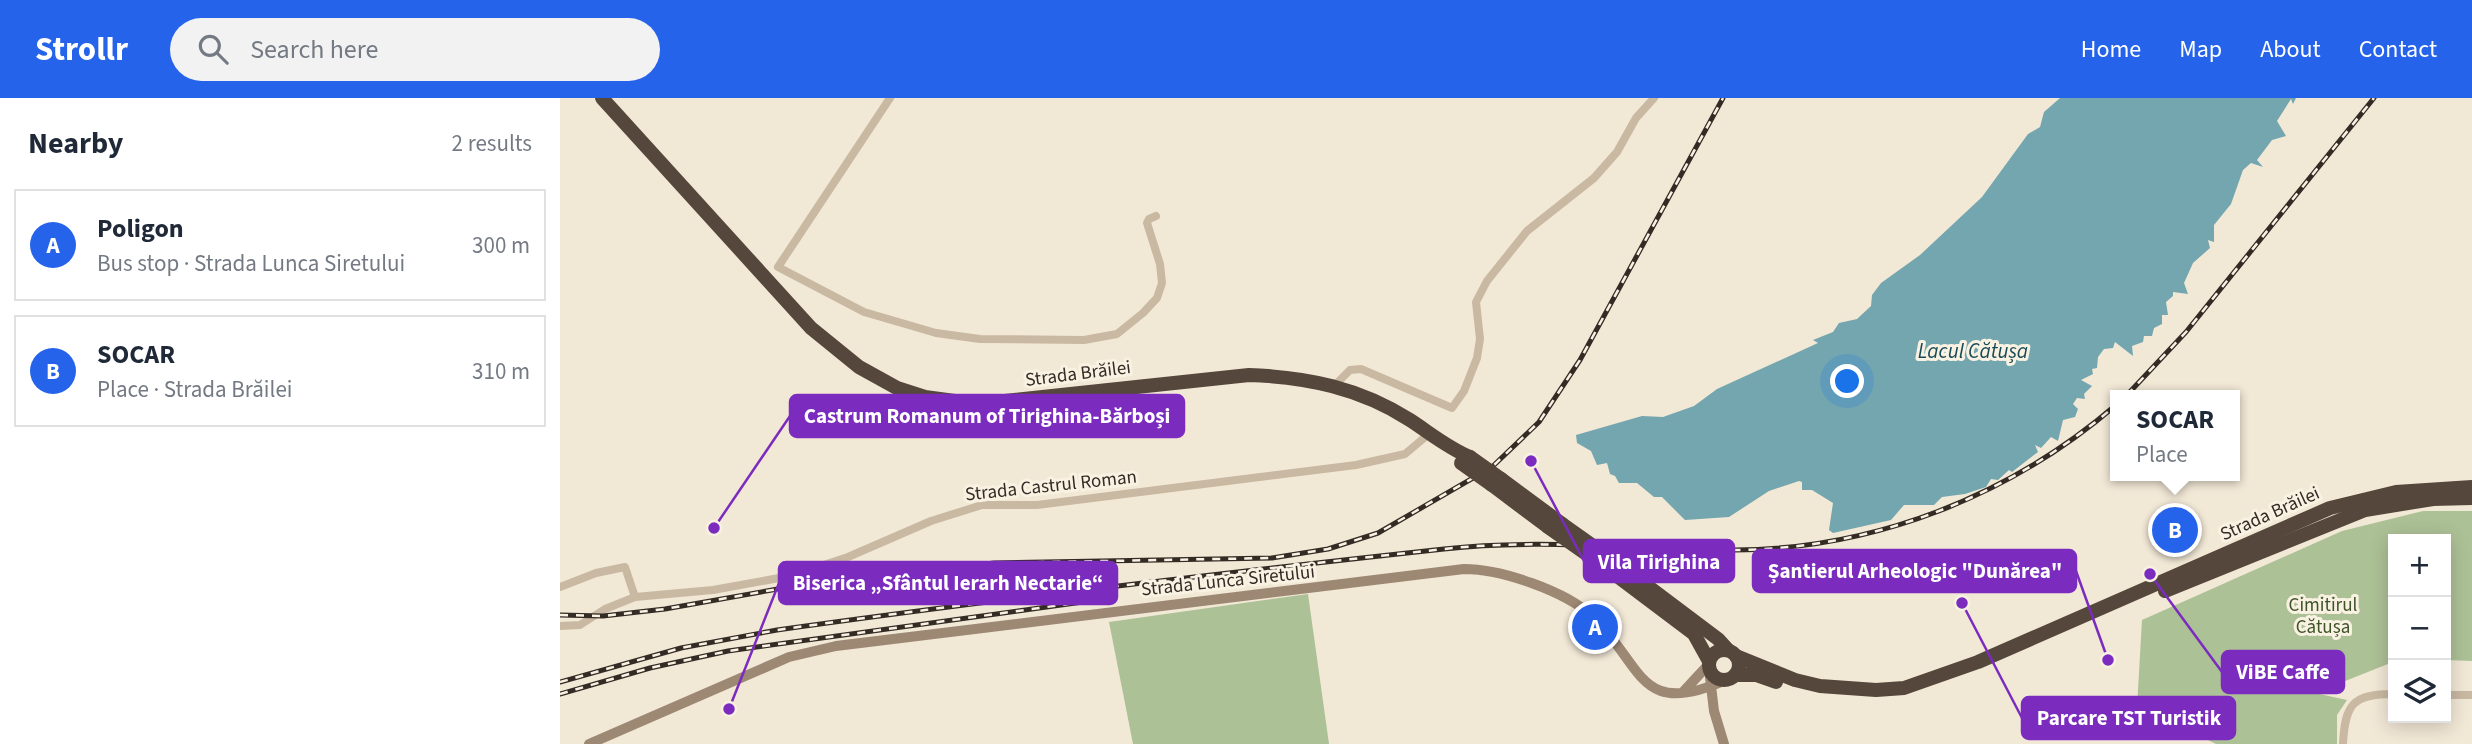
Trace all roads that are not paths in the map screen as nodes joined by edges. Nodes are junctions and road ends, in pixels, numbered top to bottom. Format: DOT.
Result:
graph roads {
  1 [pos="603,98"];
  2 [pos="890,98"];
  3 [pos="1654,98"];
  4 [pos="1156,216"];
  5 [pos="778,267"];
  6 [pos="766,280"];
  7 [pos="1335,384"];
  8 [pos="1430,433"];
  9 [pos="2472,487"];
  10 [pos="2472,498"];
  11 [pos="1611,565"];
  12 [pos="560,587"];
  13 [pos="635,597"];
  14 [pos="560,626"];
  15 [pos="1732,653"];
  16 [pos="1709,665"];
  17 [pos="1732,677"];
  18 [pos="1710,688"];
  19 [pos="1678,694"];
  20 [pos="2388,694"];
  21 [pos="2451,695"];
  22 [pos="2472,695"];
  23 [pos="1714,711"];
  24 [pos="589,744"];
  25 [pos="1724,744"];
  26 [pos="2343,744"];
  1 -- 6 [label="highway, Strada Brăilei"];
  2 -- 5 [label="street"];
  3 -- 7 [label="street"];
  4 -- 5 [label="street"];
  5 -- 6 [label="street"];
  6 -- 7 [label="highway, Strada Brăilei"];
  7 -- 8 [label="highway, Strada Brăilei"];
  8 -- 11 [label="highway, Strada Brăilei, bridge"];
  8 -- 13 [label="street, Strada Castrul Roman"];
  9 -- 15 [label="highway, Strada Brăilei"];
  10 -- 17 [label="highway, Strada Brăilei"];
  11 -- 15 [label="highway, Strada Brăilei"];
  11 -- 16 [label="highway, Strada Brăilei"];
  12 -- 13 [label="street"];
  13 -- 14 [label="street, Strada Castrul Roman"];
  15 -- 16 [label="highway"];
  15 -- 17 [label="highway"];
  16 -- 17 [label="highway"];
  16 -- 18 [label="street"];
  16 -- 19 [label="street"];
  17 -- 18 [label="street"];
  17 -- 23 [label="street"];
  18 -- 19 [label="street"];
  18 -- 23 [label="street"];
  19 -- 23 [label="street, Strada Lunca Siretului"];
  19 -- 24 [label="street, Strada Lunca Siretului"];
  20 -- 26 [label="street"];
  21 -- 22 [label="street"];
  23 -- 25 [label="street"];
}
